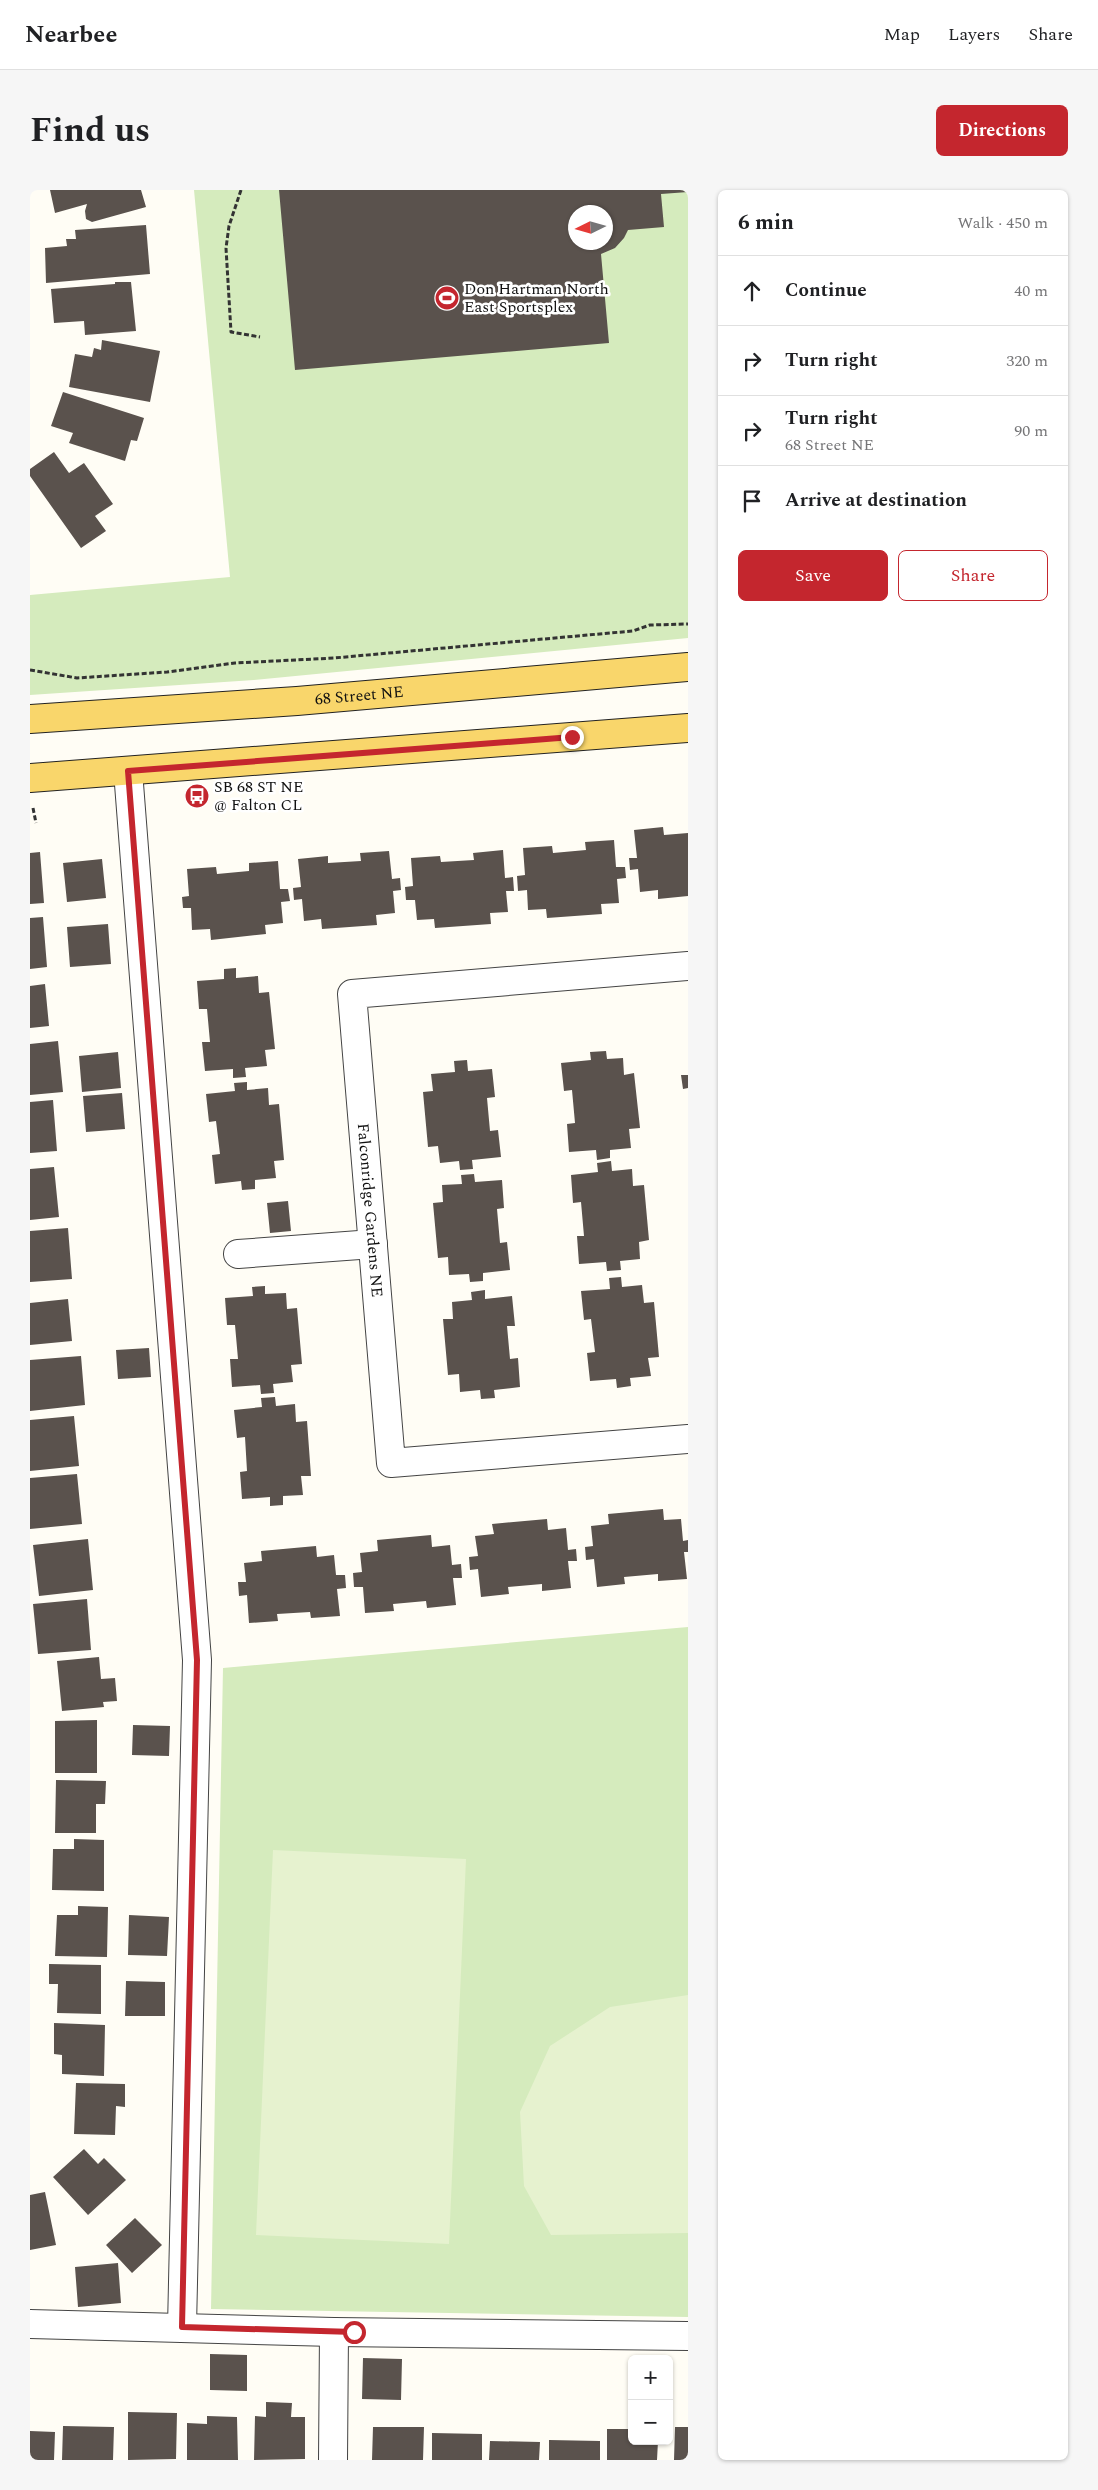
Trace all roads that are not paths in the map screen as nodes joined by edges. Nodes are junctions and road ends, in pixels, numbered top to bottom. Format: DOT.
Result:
graph roads {
  1 [pos="688,667"];
  2 [pos="30,719"];
  3 [pos="688,728"];
  4 [pos="128,771"];
  5 [pos="30,778"];
  6 [pos="688,966"];
  7 [pos="373,1244"];
  8 [pos="238,1254"];
  9 [pos="688,1439"];
  10 [pos="30,2324"];
  11 [pos="182,2327"];
  12 [pos="334,2332"];
  13 [pos="688,2336"];
  14 [pos="333,2460"];
  1 -- 2 [label="main road, 68 Street NE"];
  3 -- 4 [label="main road"];
  4 -- 5 [label="main road"];
  4 -- 11 [label="lane"];
  6 -- 7 [label="lane, Falconridge Gardens NE"];
  7 -- 8 [label="lane"];
  7 -- 9 [label="lane, Falconridge Gardens NE"];
  10 -- 11 [label="lane"];
  11 -- 12 [label="lane"];
  12 -- 13 [label="lane"];
  12 -- 14 [label="lane"];
}
